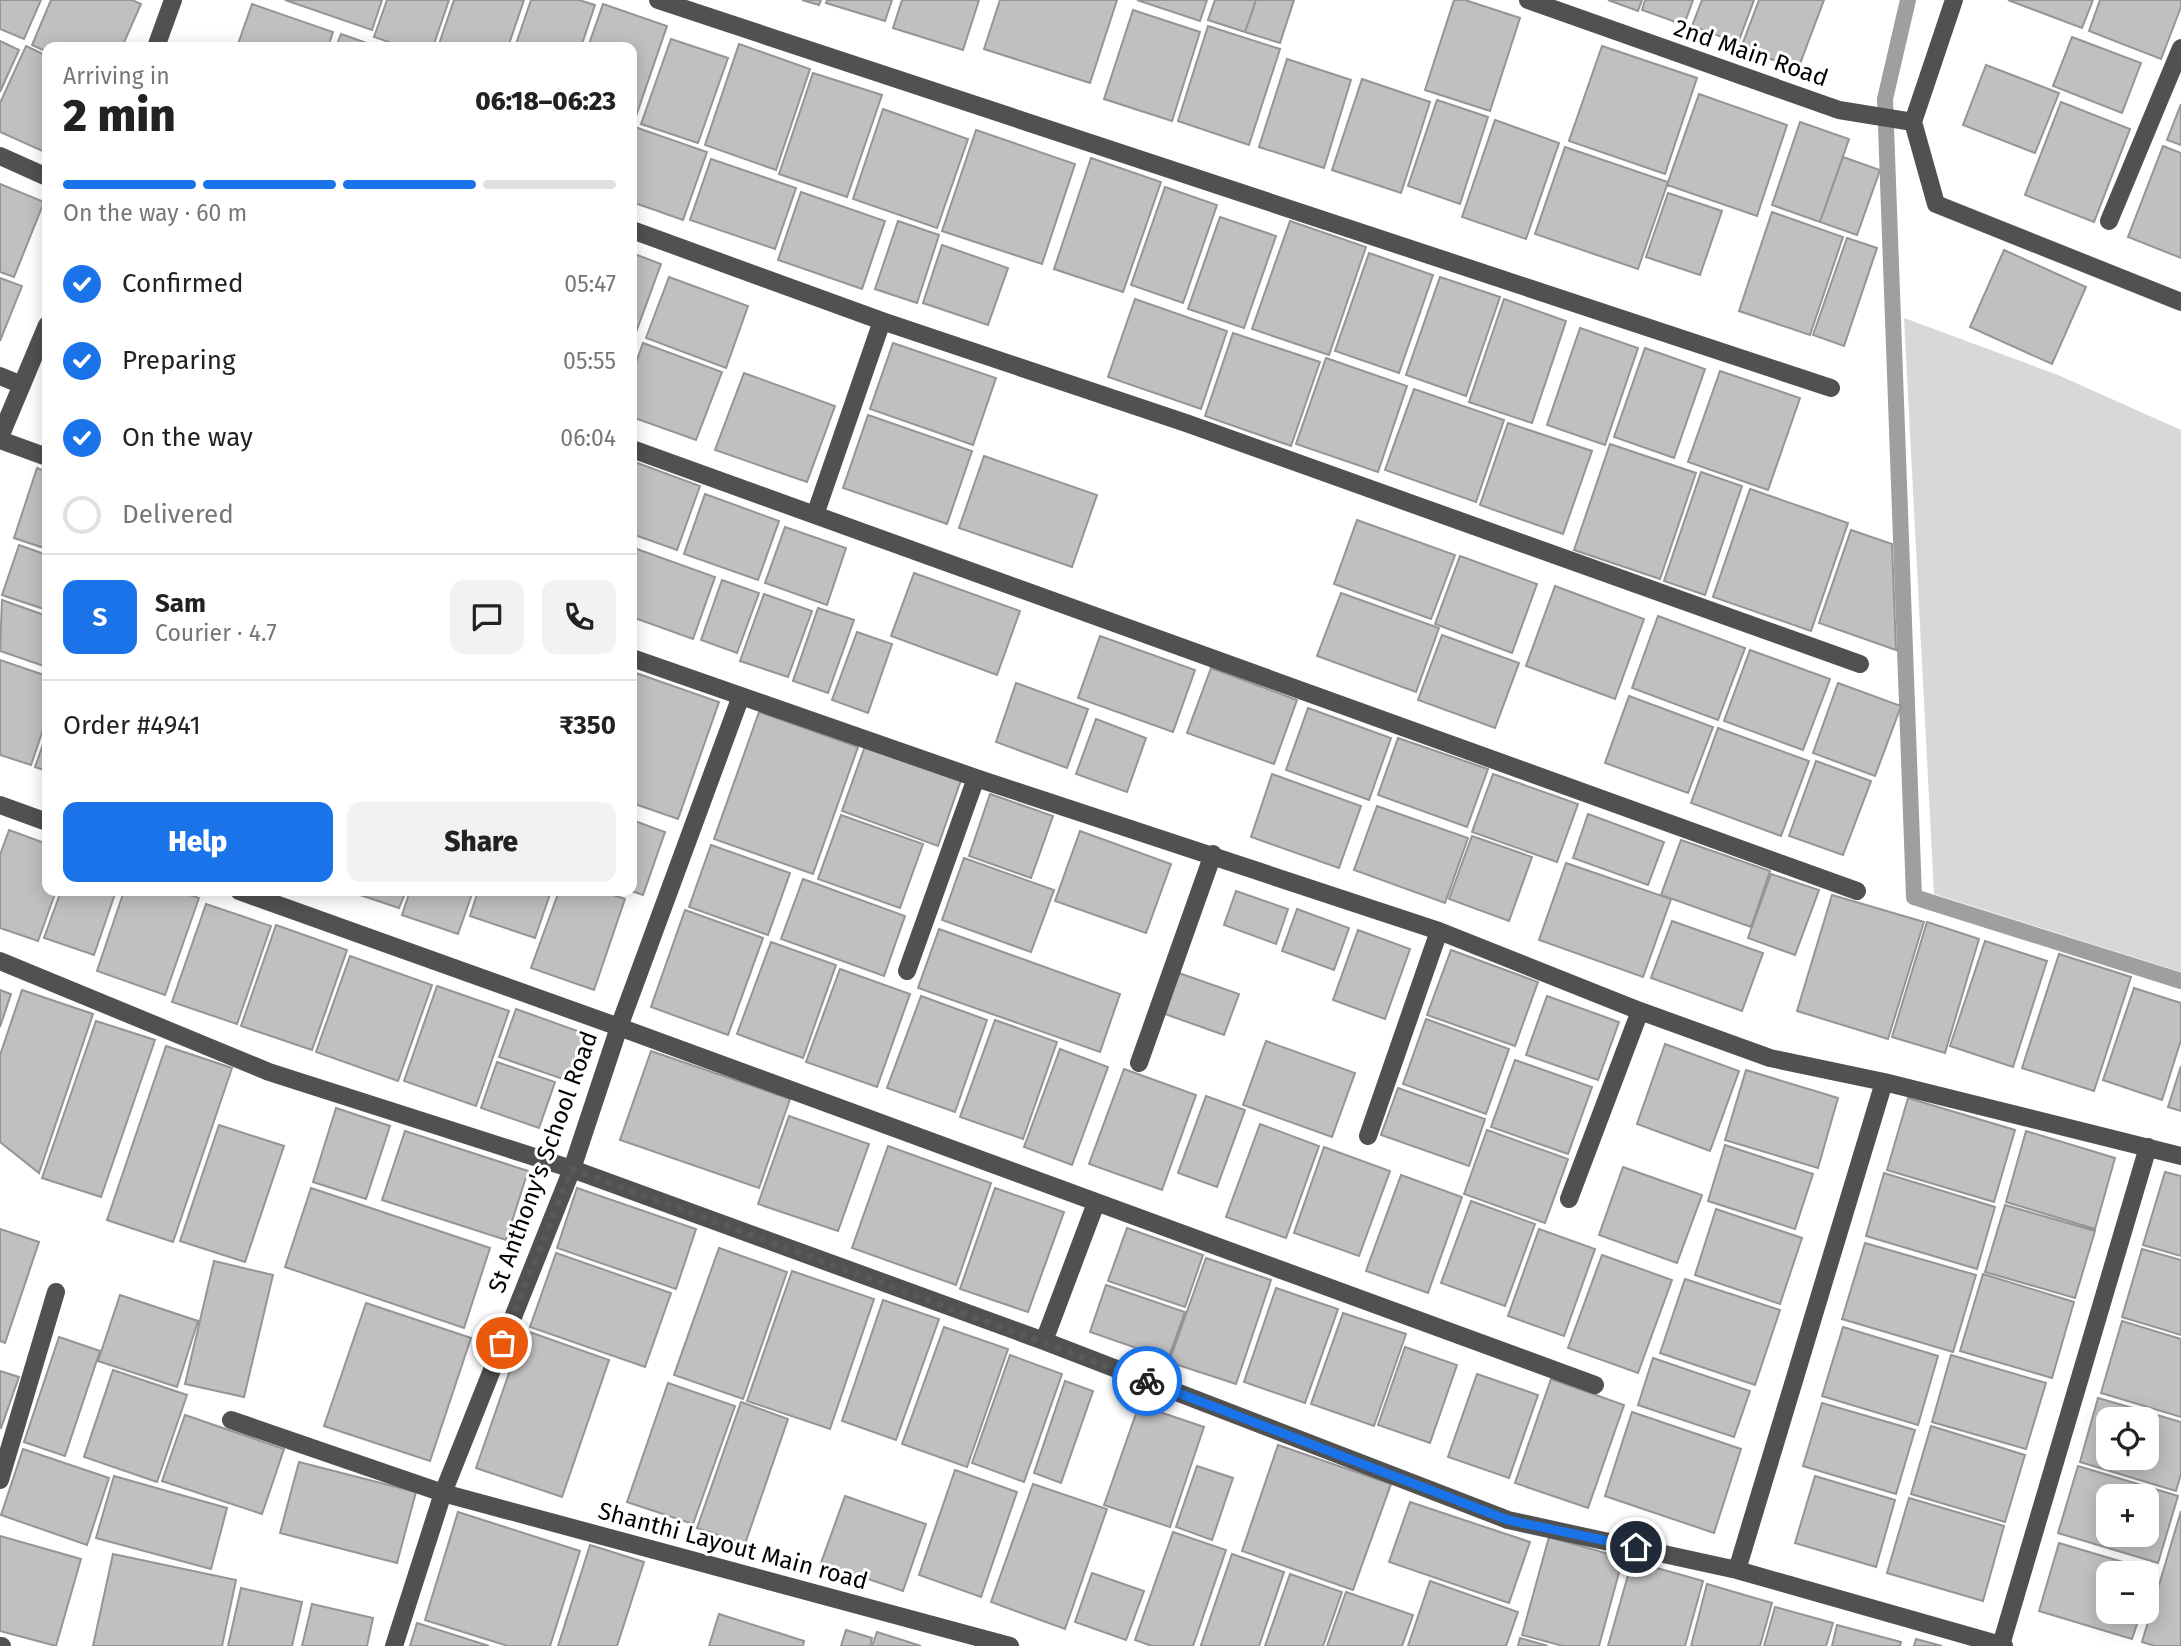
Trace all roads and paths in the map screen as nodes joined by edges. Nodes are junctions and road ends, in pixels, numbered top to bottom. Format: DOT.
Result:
graph roads {
  1 [pos="173,0"];
  2 [pos="658,0"];
  3 [pos="1528,0"];
  4 [pos="1954,0"];
  5 [pos="158,42"];
  6 [pos="2181,48"];
  7 [pos="1913,122"];
  8 [pos="0,156"];
  9 [pos="42,175"];
  10 [pos="2109,221"];
  11 [pos="637,232"];
  12 [pos="2181,302"];
  13 [pos="883,321"];
  14 [pos="42,337"];
  15 [pos="0,376"];
  16 [pos="22,385"];
  17 [pos="1831,388"];
  18 [pos="0,439"];
  19 [pos="637,451"];
  20 [pos="42,455"];
  21 [pos="815,515"];
  22 [pos="637,660"];
  23 [pos="1860,664"];
  24 [pos="741,696"];
  25 [pos="976,778"];
  26 [pos="0,805"];
  27 [pos="42,820"];
  28 [pos="1213,854"];
  29 [pos="1857,891"];
  30 [pos="253,896"];
  31 [pos="1438,931"];
  32 [pos="0,961"];
  33 [pos="907,971"];
  34 [pos="1640,1011"];
  35 [pos="619,1027"];
  36 [pos="1139,1063"];
  37 [pos="1884,1082"];
  38 [pos="1368,1136"];
  39 [pos="2148,1147"];
  40 [pos="2181,1156"];
  41 [pos="572,1169"];
  42 [pos="1569,1199"];
  43 [pos="1096,1203"];
  44 [pos="56,1292"];
  45 [pos="1044,1341"];
  46 [pos="1595,1385"];
  47 [pos="231,1420"];
  48 [pos="0,1480"];
  49 [pos="443,1493"];
  50 [pos="1737,1570"];
  51 [pos="394,1646"];
  52 [pos="1010,1646"];
  53 [pos="2002,1646"];
  1 -- 5 [label="street"];
  2 -- 17 [label="street"];
  3 -- 7 [label="street, 2nd Main Road"];
  4 -- 7 [label="street"];
  6 -- 10 [label="street"];
  7 -- 12 [label="street"];
  8 -- 9 [label="street"];
  11 -- 13 [label="street"];
  13 -- 21 [label="street"];
  13 -- 23 [label="street"];
  14 -- 16 [label="street"];
  15 -- 16 [label="street"];
  16 -- 18 [label="street"];
  18 -- 20 [label="street"];
  19 -- 21 [label="street"];
  21 -- 29 [label="street"];
  22 -- 24 [label="street"];
  24 -- 25 [label="street"];
  24 -- 35 [label="street, St Anthony's School Road"];
  25 -- 28 [label="street"];
  25 -- 33 [label="street"];
  26 -- 27 [label="street"];
  28 -- 31 [label="street"];
  28 -- 36 [label="street"];
  30 -- 35 [label="street"];
  31 -- 34 [label="street"];
  31 -- 38 [label="street"];
  32 -- 41 [label="street"];
  34 -- 37 [label="street"];
  34 -- 42 [label="street"];
  35 -- 41 [label="street, St Anthony's School Road"];
  35 -- 43 [label="street"];
  37 -- 39 [label="street"];
  37 -- 50 [label="street"];
  39 -- 40 [label="street"];
  39 -- 53 [label="street"];
  41 -- 45 [label="street"];
  41 -- 49 [label="street, St Anthony's School Road"];
  43 -- 45 [label="street"];
  43 -- 46 [label="street"];
  44 -- 48 [label="street"];
  45 -- 50 [label="street"];
  47 -- 49 [label="street, Shanthi Layout Main road"];
  49 -- 51 [label="street, St Anthony's School Road"];
  49 -- 52 [label="street, Shanthi Layout Main road"];
  50 -- 53 [label="street"];
}
